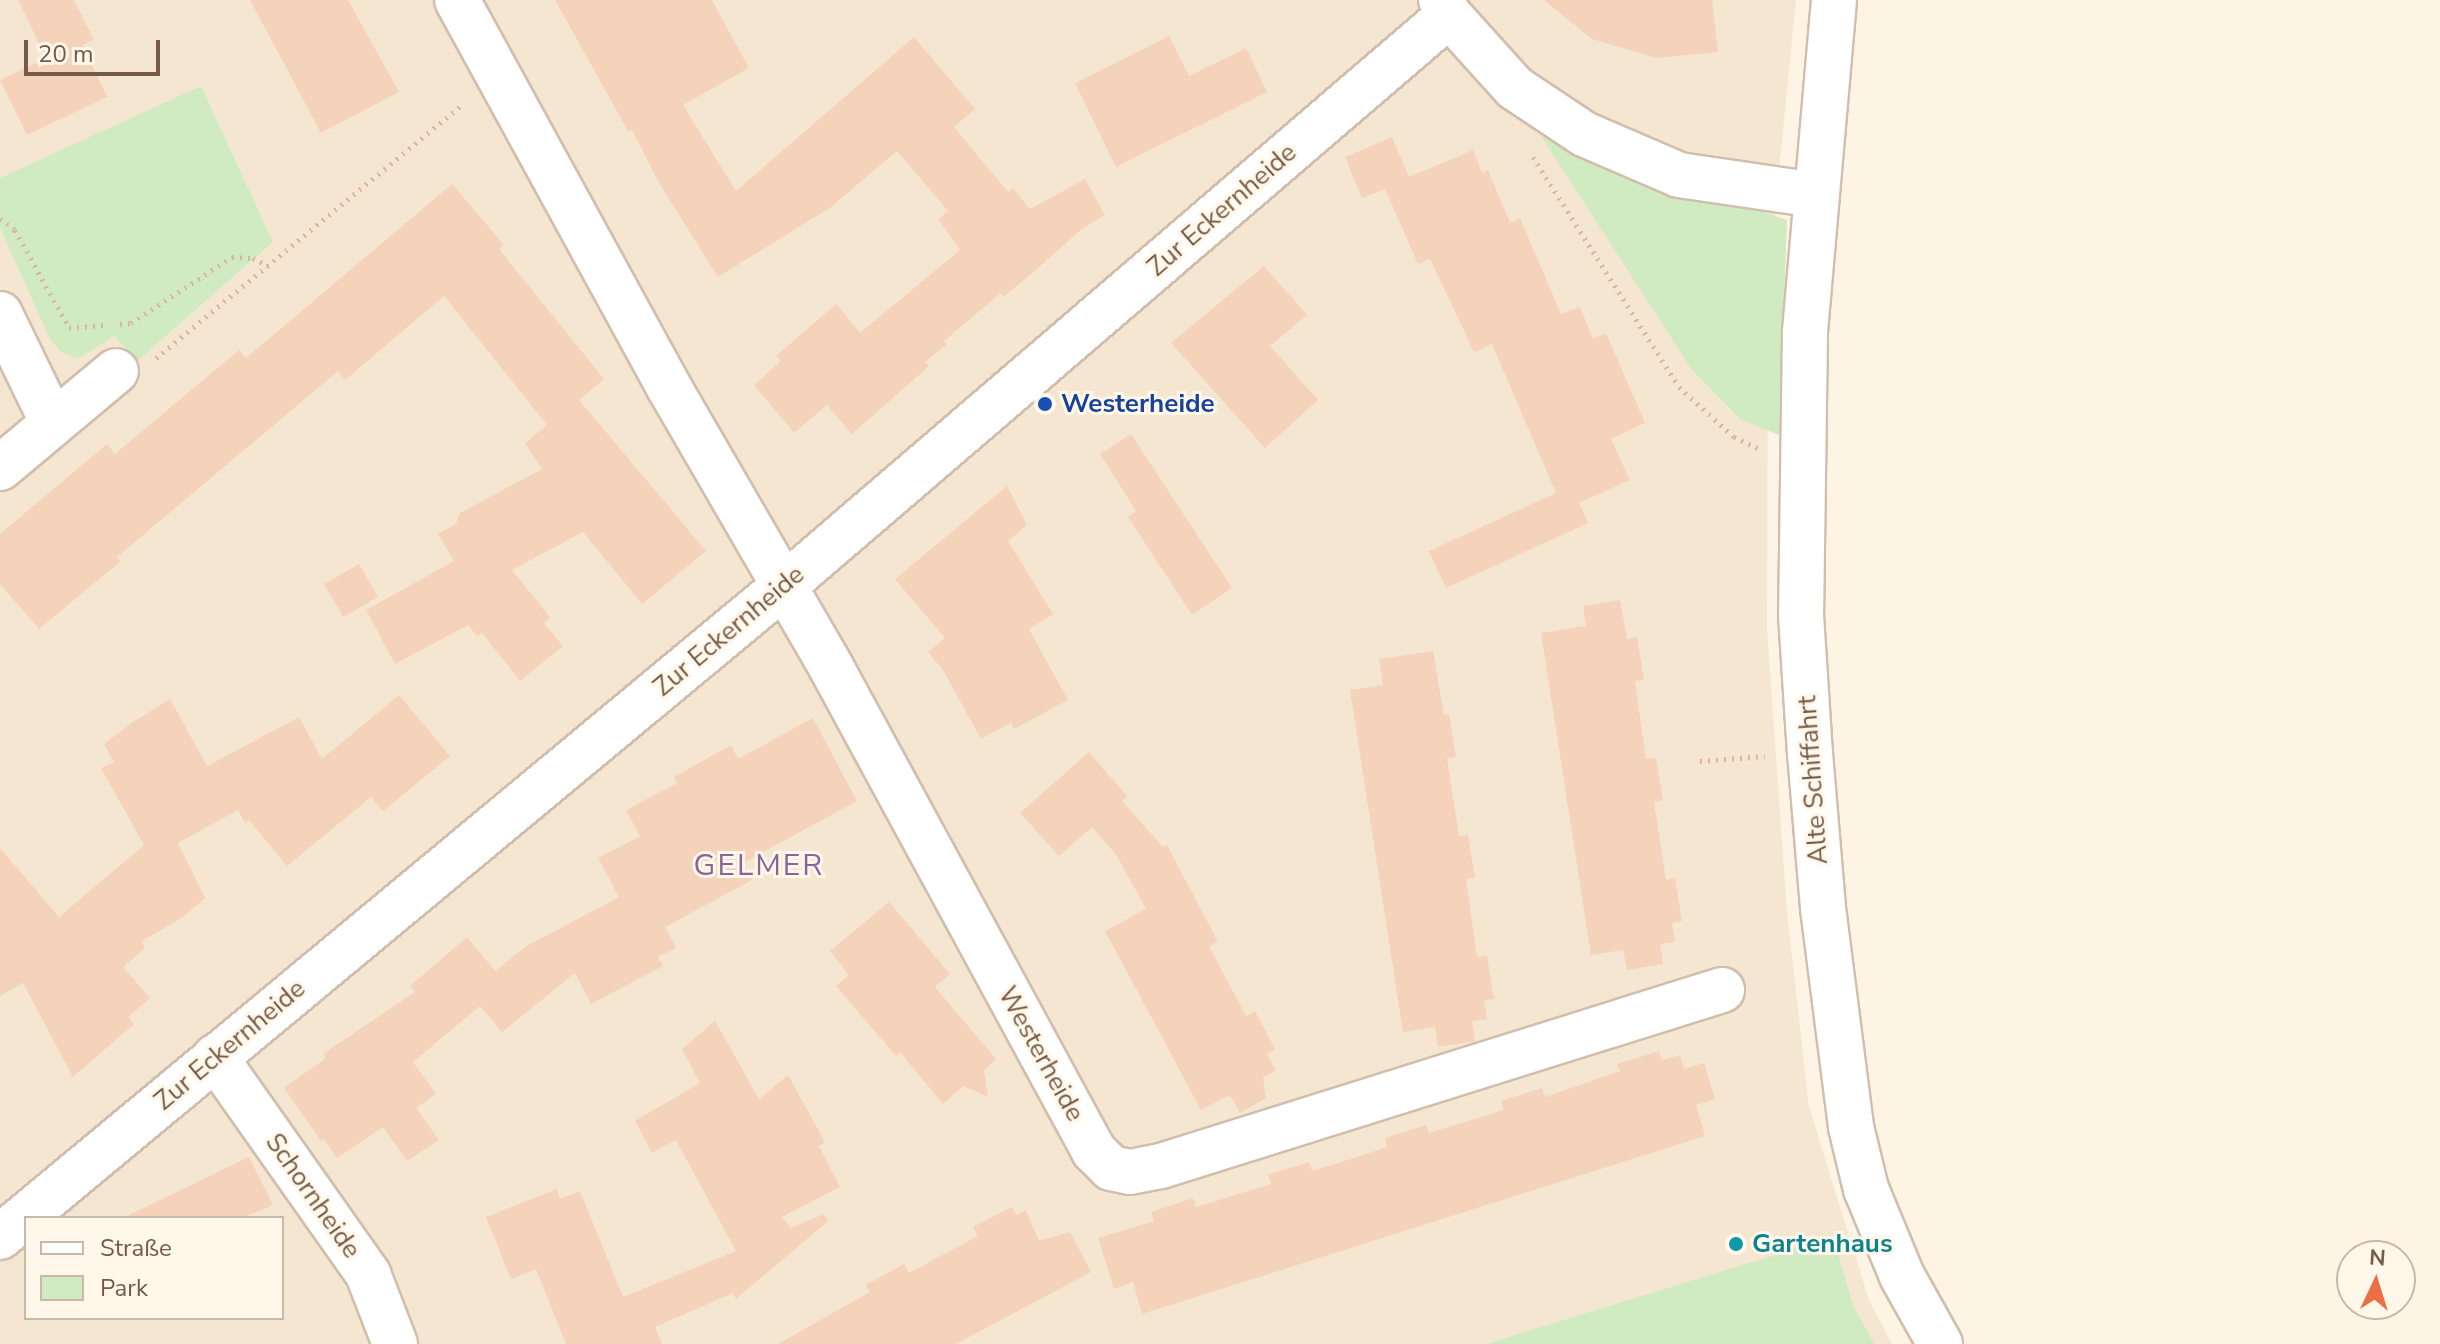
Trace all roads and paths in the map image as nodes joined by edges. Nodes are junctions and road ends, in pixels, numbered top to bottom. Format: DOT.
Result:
graph roads {
  1 [pos="457,0"];
  2 [pos="1834,0"];
  3 [pos="1445,8"];
  4 [pos="497,75"];
  5 [pos="1529,151"];
  6 [pos="1816,195"];
  7 [pos="0,219"];
  8 [pos="268,266"];
  9 [pos="0,314"];
  10 [pos="116,371"];
  11 [pos="53,423"];
  12 [pos="0,468"];
  13 [pos="1803,470"];
  14 [pos="785,585"];
  15 [pos="1810,753"];
  16 [pos="1700,761"];
  17 [pos="1722,990"];
  18 [pos="215,1057"];
  19 [pos="25,1216"];
  20 [pos="24,1217"];
  21 [pos="0,1237"];
  22 [pos="395,1344"];
  23 [pos="1940,1344"];
  1 -- 4 [label="street, Westerheide"];
  2 -- 6 [label="street, Alte Schiffahrt"];
  3 -- 6 [label="street"];
  3 -- 14 [label="street, Zur Eckernheide"];
  4 -- 8 [label="path"];
  4 -- 14 [label="street, Westerheide"];
  5 -- 13 [label="path"];
  6 -- 13 [label="street, Alte Schiffahrt"];
  7 -- 8 [label="path"];
  8 -- 10 [label="path"];
  9 -- 11 [label="street"];
  10 -- 11 [label="street"];
  11 -- 12 [label="street"];
  13 -- 15 [label="street, Alte Schiffahrt"];
  14 -- 17 [label="street, Westerheide"];
  14 -- 18 [label="street, Zur Eckernheide"];
  15 -- 16 [label="path"];
  15 -- 23 [label="street, Alte Schiffahrt"];
  18 -- 19 [label="street, Zur Eckernheide"];
  18 -- 22 [label="street, Schornheide"];
  20 -- 21 [label="street, Zur Eckernheide"];
}
